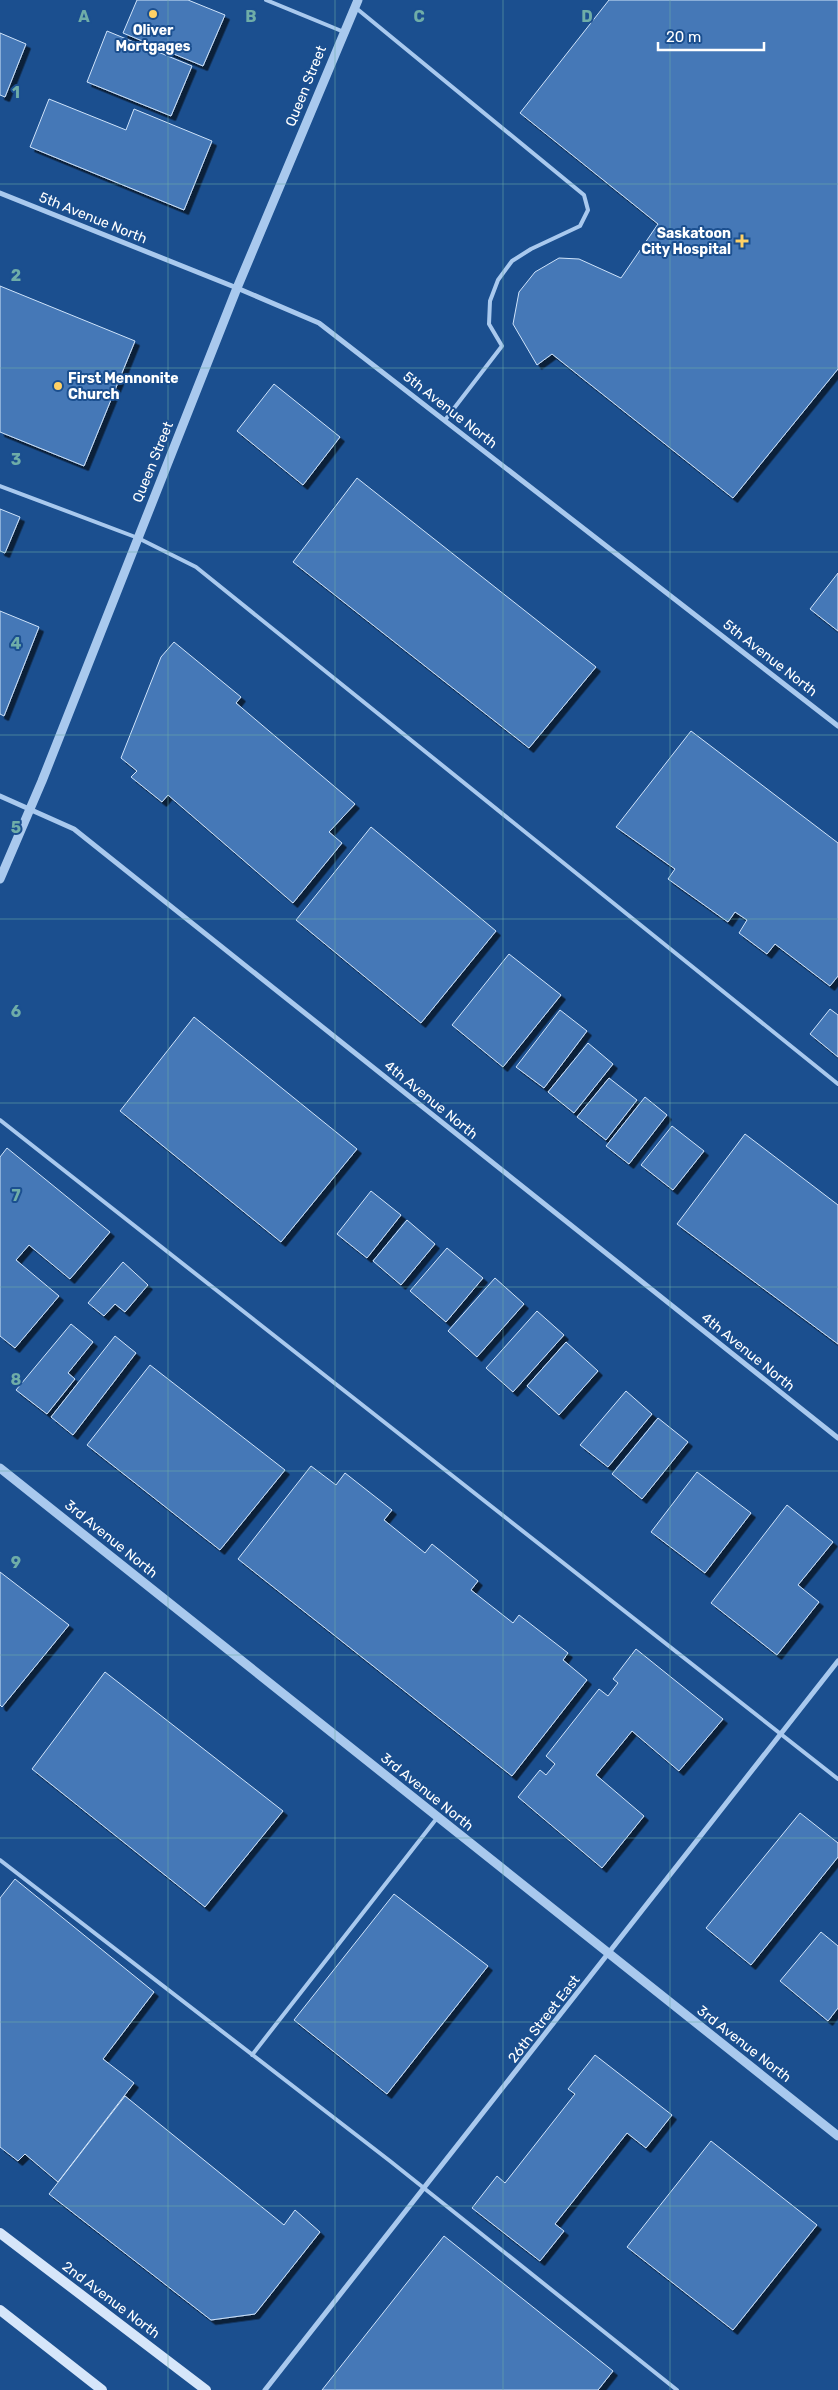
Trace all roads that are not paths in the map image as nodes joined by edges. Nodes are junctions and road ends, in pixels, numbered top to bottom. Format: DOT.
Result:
graph roads {
  1 [pos="266,0"];
  2 [pos="357,4"];
  3 [pos="344,32"];
  4 [pos="0,193"];
  5 [pos="237,288"];
  6 [pos="446,420"];
  7 [pos="0,486"];
  8 [pos="138,538"];
  9 [pos="838,726"];
  10 [pos="0,796"];
  11 [pos="31,808"];
  12 [pos="0,880"];
  13 [pos="838,1084"];
  14 [pos="0,1120"];
  15 [pos="838,1438"];
  16 [pos="0,1468"];
  17 [pos="838,1661"];
  18 [pos="780,1734"];
  19 [pos="838,1779"];
  20 [pos="437,1818"];
  21 [pos="0,1860"];
  22 [pos="608,1955"];
  23 [pos="252,2056"];
  24 [pos="838,2136"];
  25 [pos="425,2189"];
  26 [pos="0,2233"];
  27 [pos="0,2310"];
  28 [pos="102,2390"];
  29 [pos="206,2390"];
  30 [pos="265,2390"];
  31 [pos="677,2390"];
  1 -- 3 [label="lane"];
  2 -- 3 [label="street, Queen Street"];
  2 -- 6 [label="lane"];
  3 -- 5 [label="street, Queen Street"];
  4 -- 5 [label="street, 5th Avenue North"];
  5 -- 6 [label="street, 5th Avenue North"];
  5 -- 8 [label="street, Queen Street"];
  6 -- 9 [label="street, 5th Avenue North"];
  7 -- 8 [label="lane"];
  8 -- 11 [label="street, Queen Street"];
  8 -- 13 [label="lane"];
  10 -- 11 [label="street, 4th Avenue North"];
  11 -- 12 [label="street, Queen Street"];
  11 -- 15 [label="street, 4th Avenue North"];
  14 -- 18 [label="lane"];
  16 -- 20 [label="street, 3rd Avenue North"];
  17 -- 18 [label="street, 26th Street East"];
  18 -- 19 [label="lane"];
  18 -- 22 [label="street, 26th Street East"];
  20 -- 22 [label="street, 3rd Avenue North"];
  20 -- 23 [label="lane"];
  21 -- 23 [label="lane"];
  22 -- 24 [label="street, 3rd Avenue North"];
  22 -- 25 [label="street, 26th Street East"];
  23 -- 25 [label="lane"];
  25 -- 30 [label="street, 26th Street East"];
  25 -- 31 [label="lane"];
  26 -- 29 [label="main road, 2nd Avenue North"];
  27 -- 28 [label="main road"];
}
